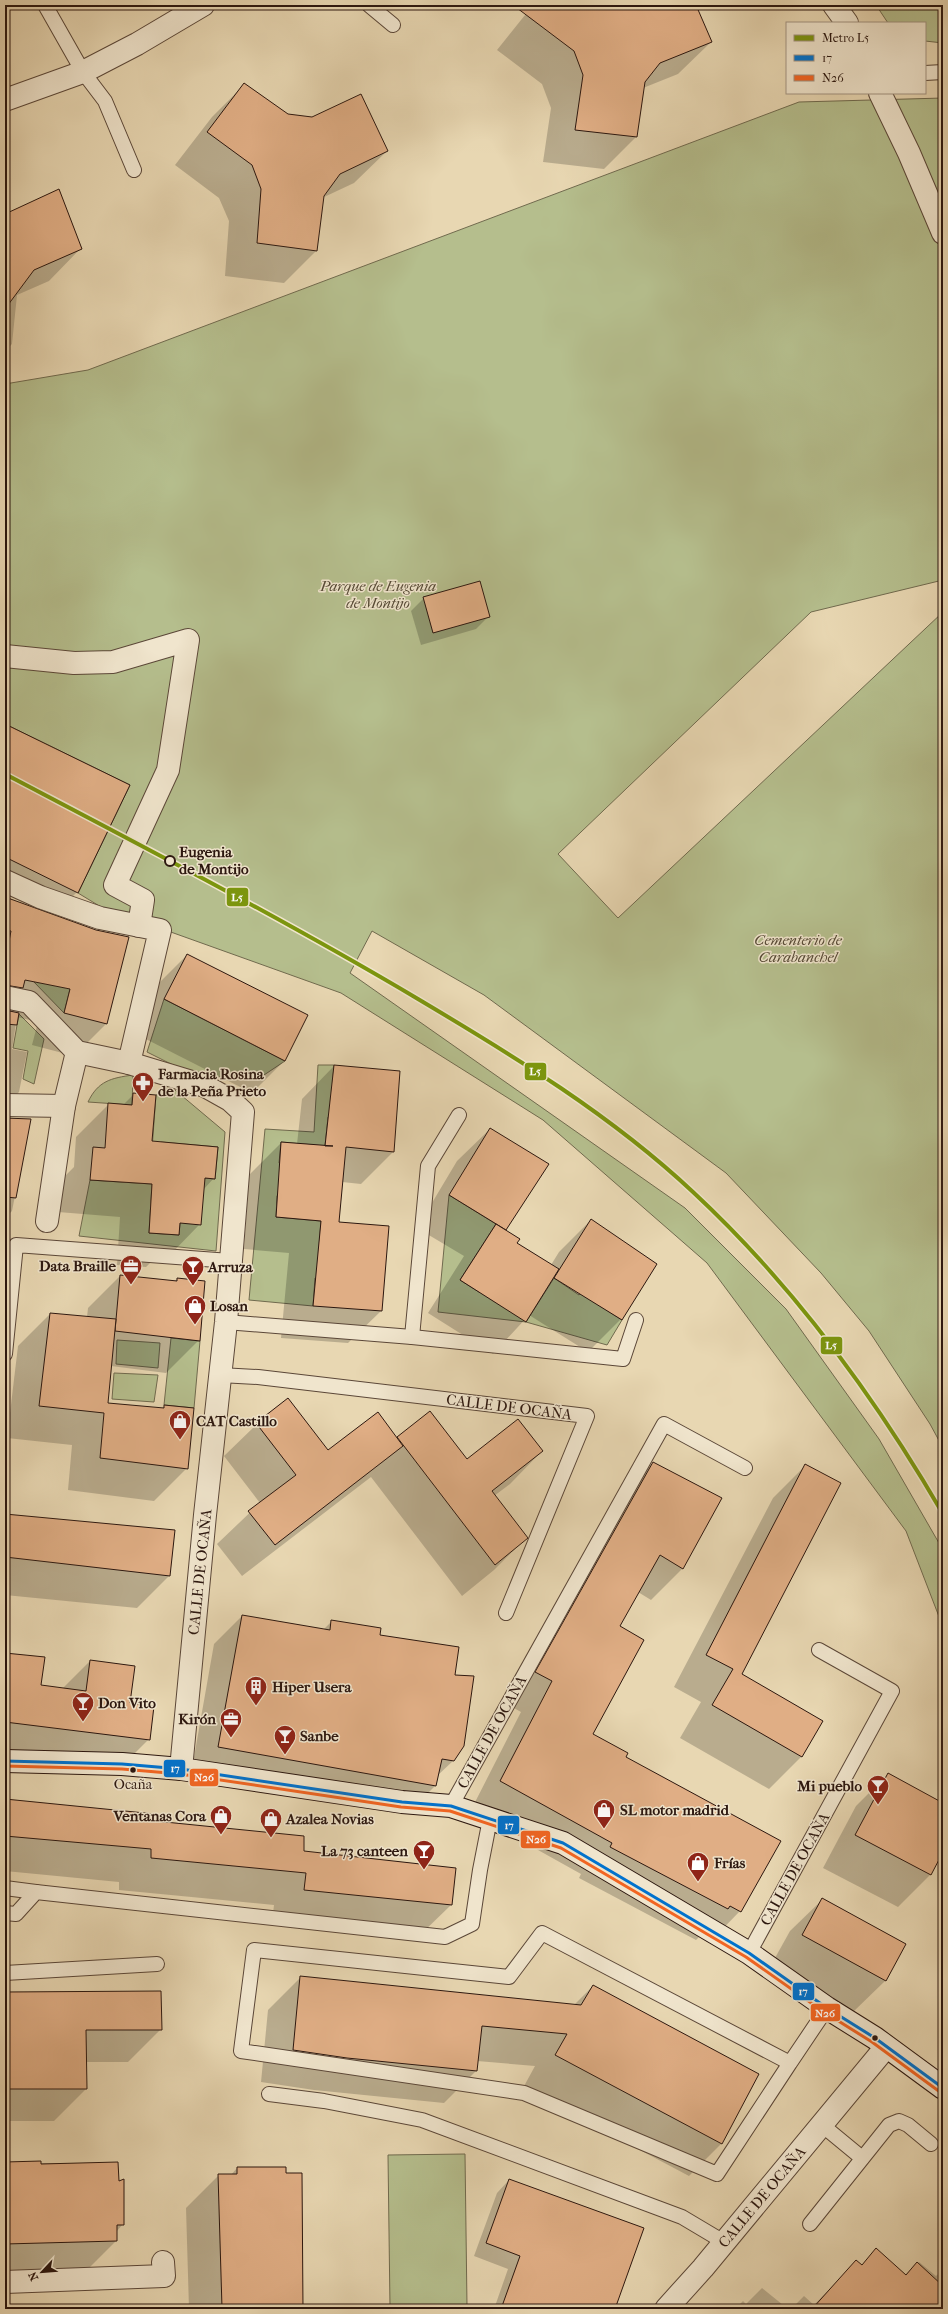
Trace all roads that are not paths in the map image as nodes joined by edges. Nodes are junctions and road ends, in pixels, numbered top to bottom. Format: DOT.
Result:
graph roads {
  1 [pos="45,5"];
  2 [pos="202,5"];
  3 [pos="369,5"];
  4 [pos="834,5"];
  5 [pos="846,22"];
  6 [pos="393,25"];
  7 [pos="83,72"];
  8 [pos="943,72"];
  9 [pos="926,73"];
  10 [pos="880,94"];
  11 [pos="5,100"];
  12 [pos="134,170"];
  13 [pos="943,233"];
  14 [pos="5,656"];
  15 [pos="5,881"];
  16 [pos="139,926"];
  17 [pos="5,997"];
  18 [pos="77,1052"];
  19 [pos="128,1063"];
  20 [pos="5,1105"];
  21 [pos="64,1106"];
  22 [pos="458,1115"];
  23 [pos="47,1221"];
  24 [pos="230,1261"];
  25 [pos="636,1320"];
  26 [pos="226,1322"];
  27 [pos="412,1337"];
  28 [pos="5,1354"];
  29 [pos="220,1375"];
  30 [pos="745,1468"];
  31 [pos="506,1613"];
  32 [pos="819,1650"];
  33 [pos="5,1761"];
  34 [pos="181,1769"];
  35 [pos="451,1806"];
  36 [pos="490,1819"];
  37 [pos="5,1888"];
  38 [pos="36,1892"];
  39 [pos="5,1913"];
  40 [pos="749,1953"];
  41 [pos="157,1964"];
  42 [pos="5,1973"];
  43 [pos="827,2008"];
  44 [pos="886,2047"];
  45 [pos="790,2063"];
  46 [pos="943,2088"];
  47 [pos="269,2094"];
  48 [pos="822,2125"];
  49 [pos="931,2144"];
  50 [pos="862,2158"];
  51 [pos="810,2224"];
  52 [pos="724,2242"];
  53 [pos="163,2262"];
  54 [pos="5,2282"];
  55 [pos="666,2309"];
  1 -- 7 [label="lane"];
  2 -- 7 [label="street"];
  3 -- 6 [label="lane"];
  4 -- 5 [label="street"];
  7 -- 11 [label="street"];
  7 -- 12 [label="lane"];
  8 -- 9 [label="lane"];
  10 -- 13 [label="street"];
  14 -- 16 [label="street"];
  15 -- 16 [label="street"];
  16 -- 19 [label="street"];
  17 -- 18 [label="street"];
  18 -- 19 [label="street, CALLE DE OCAÑA"];
  18 -- 21 [label="street"];
  19 -- 24 [label="street, CALLE DE OCAÑA"];
  20 -- 21 [label="street"];
  21 -- 23 [label="street"];
  22 -- 27 [label="lane"];
  24 -- 26 [label="street, CALLE DE OCAÑA"];
  24 -- 28 [label="lane"];
  25 -- 27 [label="lane"];
  26 -- 27 [label="lane"];
  26 -- 29 [label="street, CALLE DE OCAÑA"];
  29 -- 31 [label="lane, CALLE DE OCAÑA"];
  29 -- 34 [label="street, CALLE DE OCAÑA"];
  30 -- 35 [label="lane, CALLE DE OCAÑA"];
  32 -- 40 [label="lane, CALLE DE OCAÑA"];
  33 -- 34 [label="street, CALLE DE OCAÑA"];
  34 -- 35 [label="street, CALLE DE OCAÑA"];
  35 -- 36 [label="street, CALLE DE OCAÑA"];
  36 -- 38 [label="lane"];
  36 -- 40 [label="street, CALLE DE OCAÑA"];
  37 -- 38 [label="lane"];
  38 -- 39 [label="lane"];
  40 -- 43 [label="street, CALLE DE OCAÑA"];
  41 -- 42 [label="lane"];
  43 -- 44 [label="street, CALLE DE OCAÑA"];
  43 -- 45 [label="lane"];
  44 -- 46 [label="street, CALLE DE OCAÑA"];
  44 -- 48 [label="street, CALLE DE OCAÑA"];
  45 -- 45 [label="lane"];
  47 -- 52 [label="lane"];
  48 -- 50 [label="lane"];
  48 -- 52 [label="street, CALLE DE OCAÑA"];
  49 -- 50 [label="lane"];
  50 -- 51 [label="lane"];
  52 -- 55 [label="street, CALLE DE OCAÑA"];
  53 -- 54 [label="street"];
}
